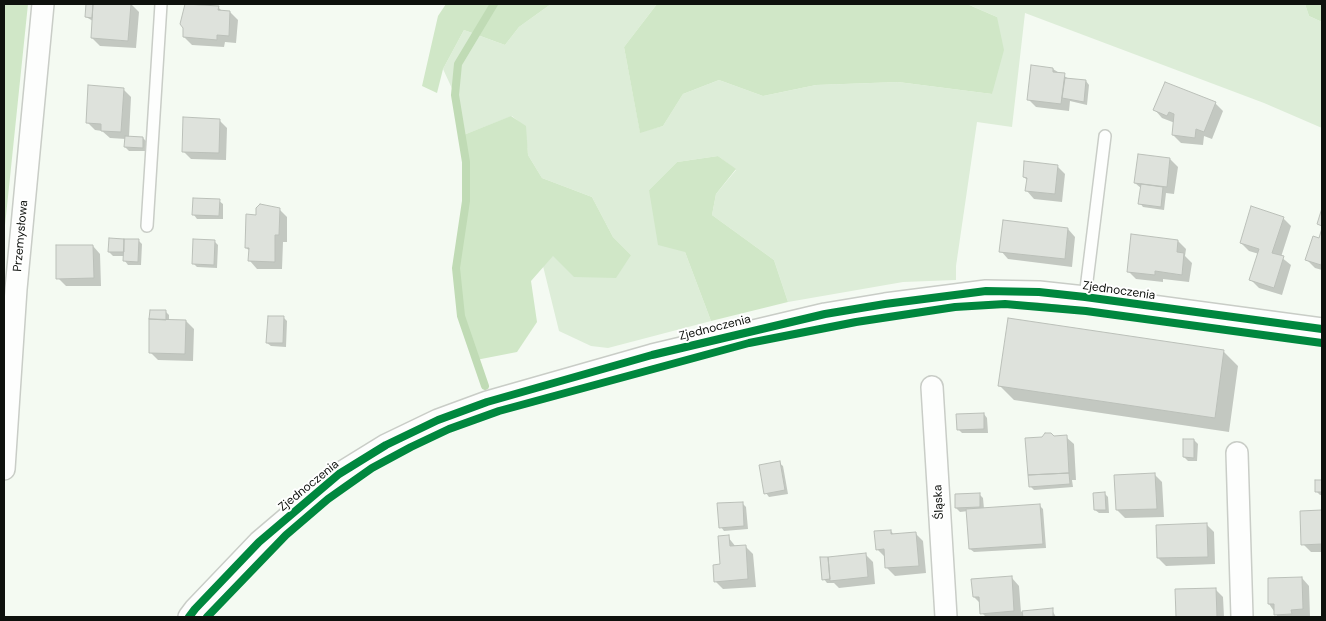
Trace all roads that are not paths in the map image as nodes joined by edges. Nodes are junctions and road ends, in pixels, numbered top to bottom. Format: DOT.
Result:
graph roads {
  1 [pos="43,4"];
  2 [pos="161,4"];
  3 [pos="1105,136"];
  4 [pos="147,226"];
  5 [pos="1085,297"];
  6 [pos="1322,330"];
  7 [pos="932,387"];
  8 [pos="1237,453"];
  9 [pos="4,469"];
  10 [pos="189,617"];
  11 [pos="946,617"];
  12 [pos="1242,617"];
  1 -- 9 [label="street, Przemysłowa"];
  2 -- 4 [label="lane"];
  3 -- 5 [label="lane"];
  5 -- 6 [label="street, Zjednoczenia"];
  5 -- 10 [label="street, Zjednoczenia"];
  7 -- 11 [label="street, Śląska"];
  8 -- 12 [label="street"];
}
